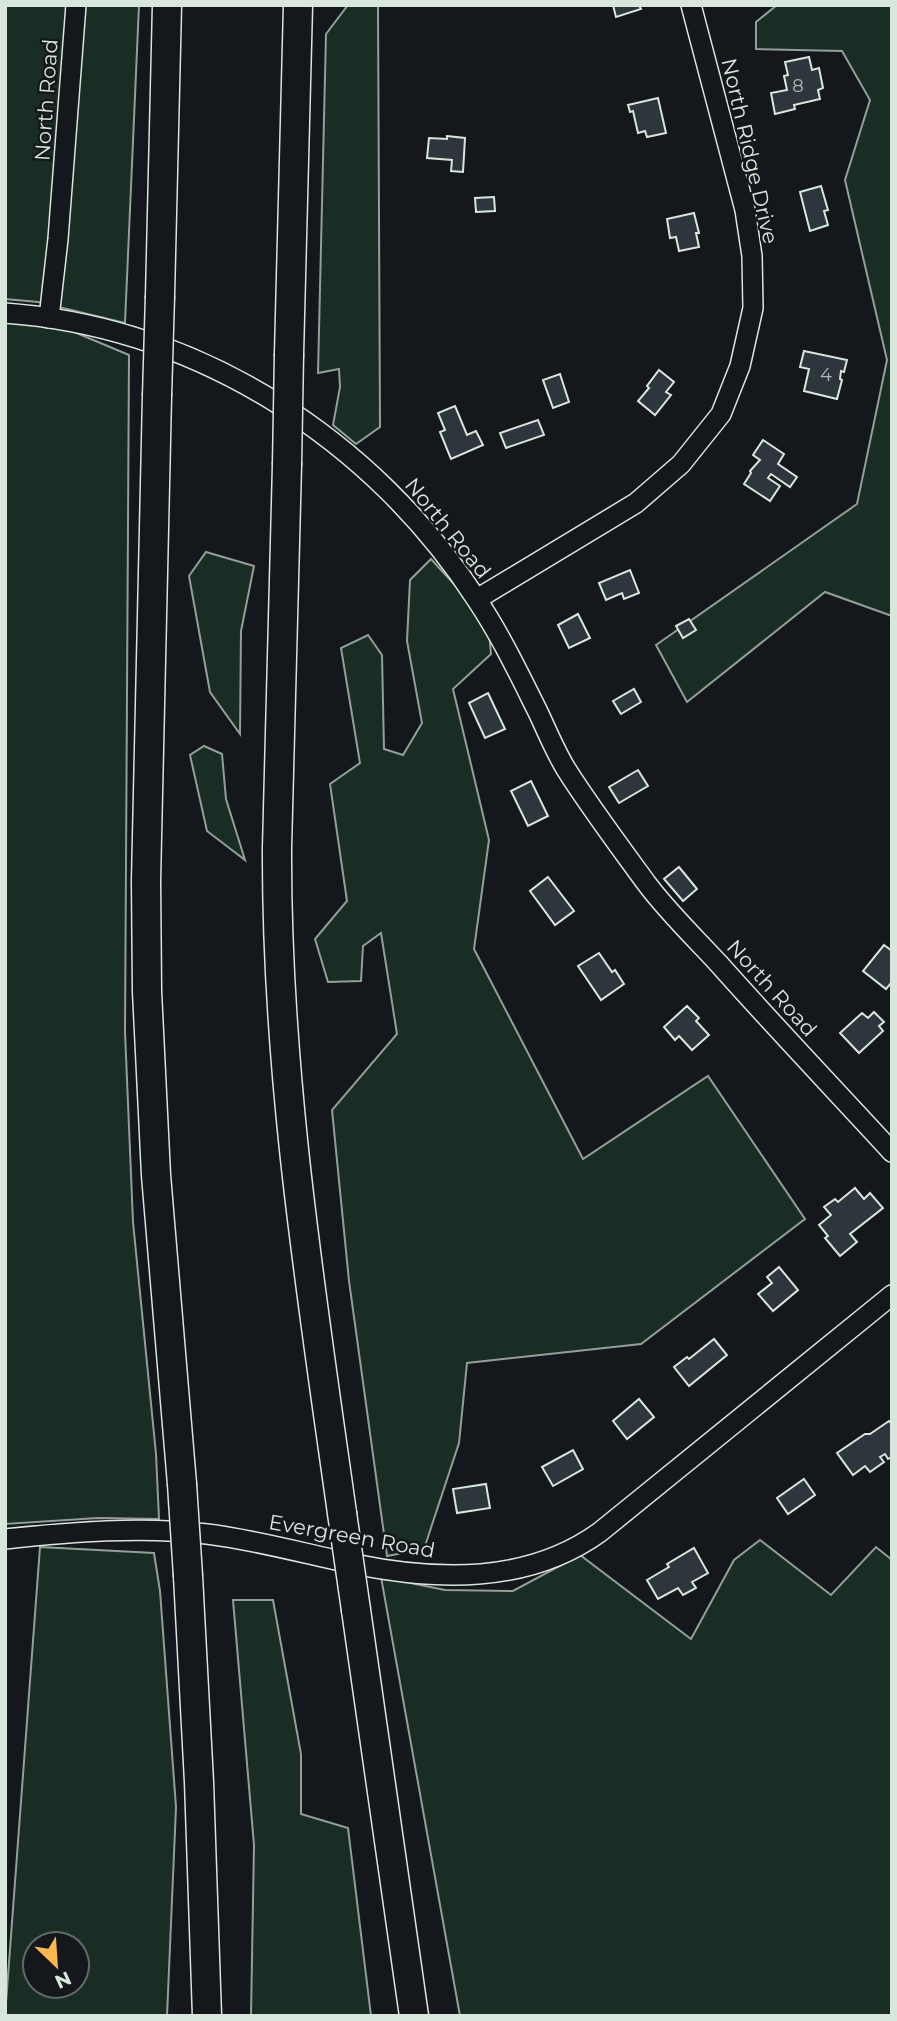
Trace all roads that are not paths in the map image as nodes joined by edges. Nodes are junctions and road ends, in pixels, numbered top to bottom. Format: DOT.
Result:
graph roads {
  1 [pos="76,5"];
  2 [pos="167,5"];
  3 [pos="298,5"];
  4 [pos="691,5"];
  5 [pos="5,313"];
  6 [pos="49,318"];
  7 [pos="477,599"];
  8 [pos="892,1152"];
  9 [pos="892,1295"];
  10 [pos="5,1539"];
  11 [pos="206,1968"];
  12 [pos="196,2016"];
  13 [pos="207,2016"];
  14 [pos="414,2016"];
  1 -- 6 [label="street, North Road"];
  2 -- 11 [label="highway, bridge"];
  3 -- 14 [label="highway, bridge"];
  4 -- 7 [label="street, North Ridge Drive"];
  5 -- 6 [label="street"];
  6 -- 7 [label="street, North Road"];
  7 -- 8 [label="street, North Road"];
  9 -- 10 [label="street, Evergreen Road"];
  11 -- 12 [label="highway"];
  11 -- 13 [label="highway"];
}
